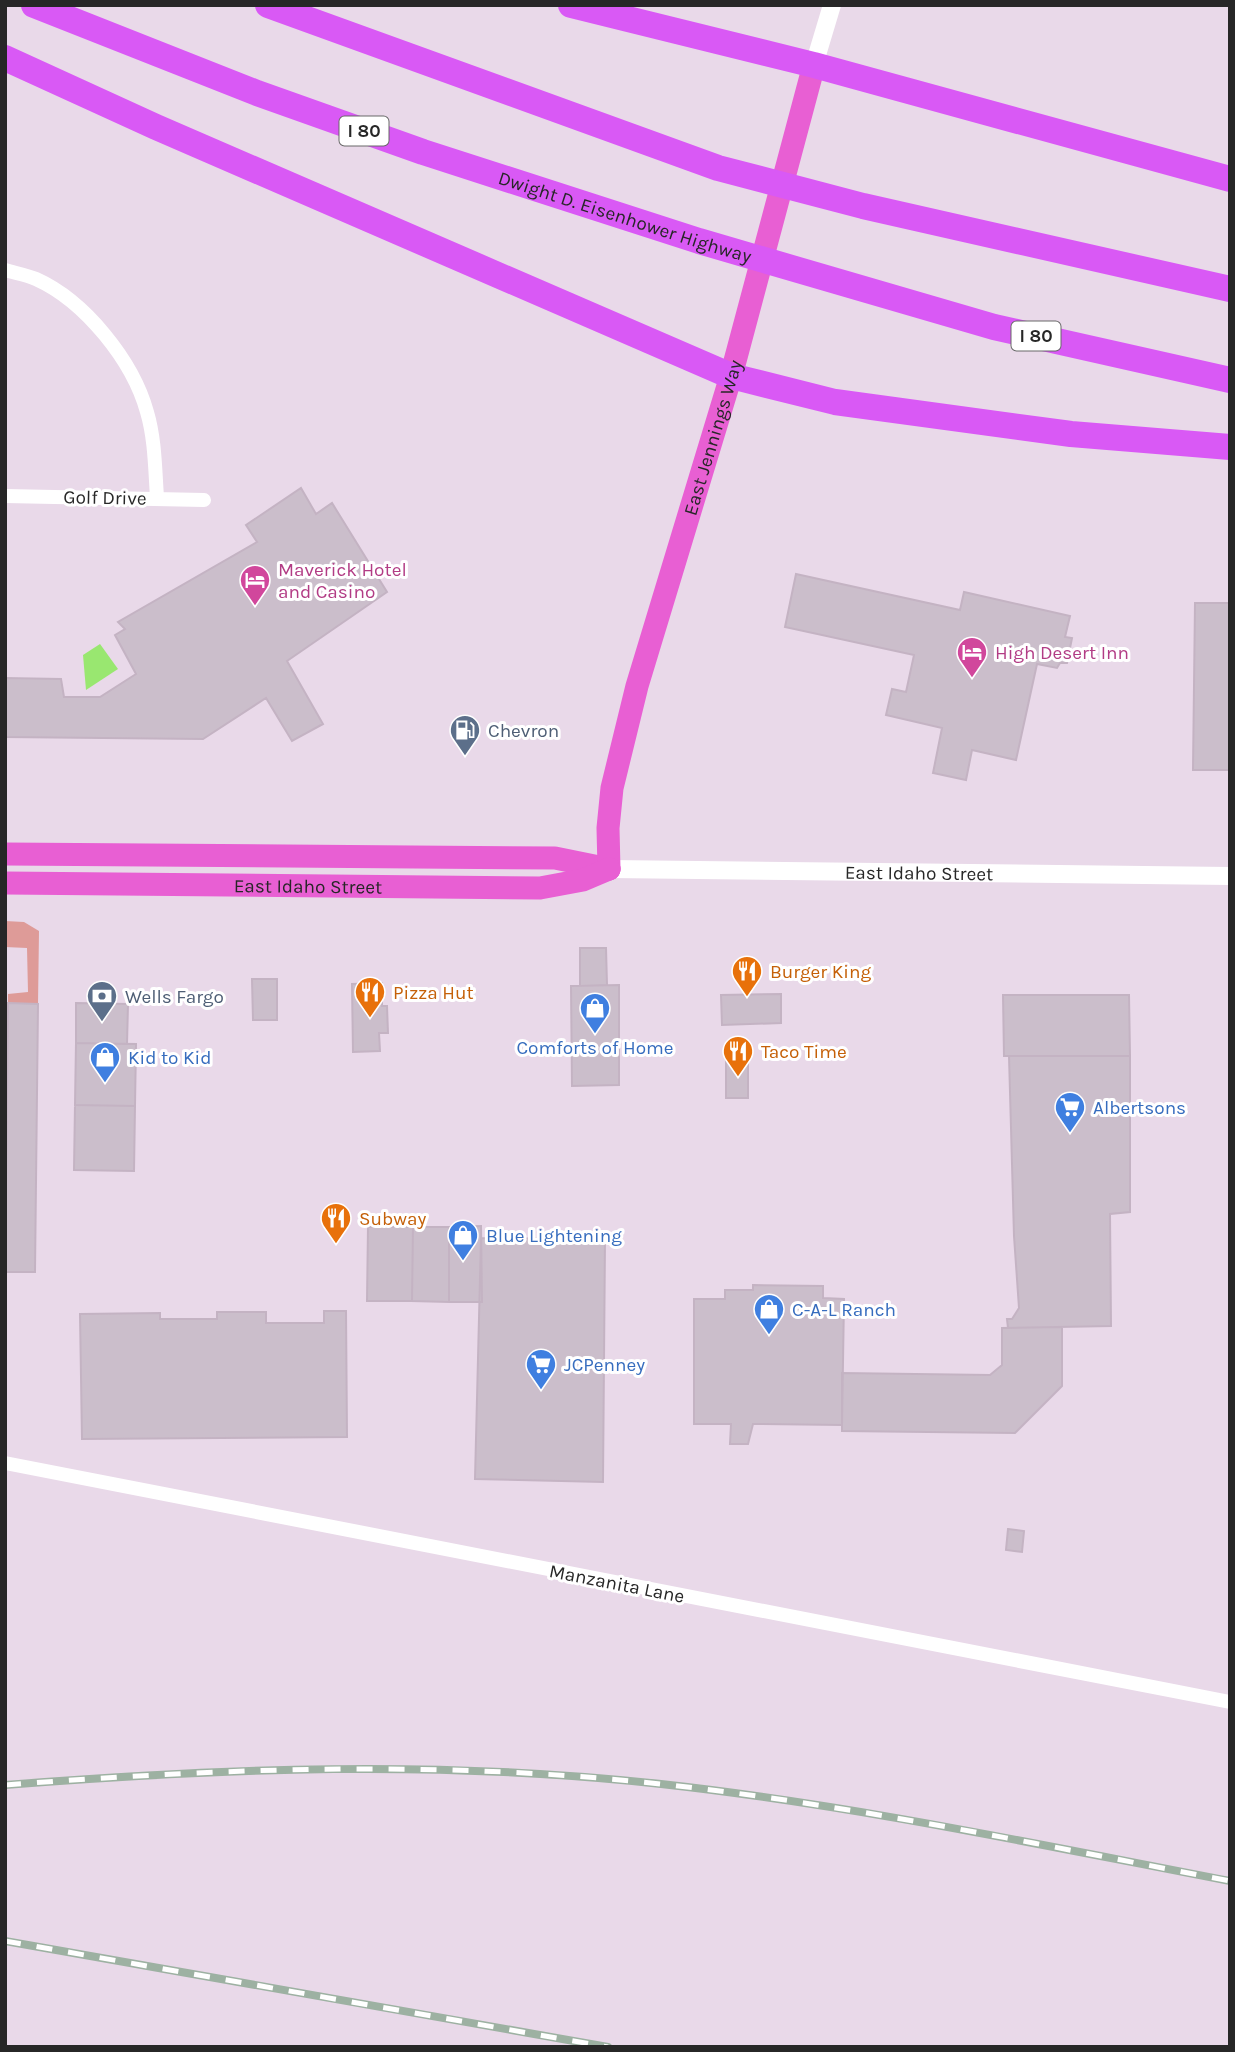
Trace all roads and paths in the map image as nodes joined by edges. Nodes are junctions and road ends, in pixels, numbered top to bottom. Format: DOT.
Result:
graph roads {
  1 [pos="34,5"];
  2 [pos="268,5"];
  3 [pos="571,5"];
  4 [pos="832,5"];
  5 [pos="5,58"];
  6 [pos="814,65"];
  7 [pos="1230,179"];
  8 [pos="5,270"];
  9 [pos="1230,289"];
  10 [pos="730,376"];
  11 [pos="1230,380"];
  12 [pos="1230,447"];
  13 [pos="5,496"];
  14 [pos="157,497"];
  15 [pos="204,500"];
  16 [pos="5,853"];
  17 [pos="608,870"];
  18 [pos="1230,876"];
  19 [pos="5,883"];
  20 [pos="5,1463"];
  21 [pos="1230,1702"];
  1 -- 11 [label="highway, Dwight D. Eisenhower Highway / I 80"];
  2 -- 9 [label="highway"];
  3 -- 6 [label="highway"];
  4 -- 6 [label="street, East Jennings Way"];
  5 -- 10 [label="highway"];
  6 -- 7 [label="highway"];
  6 -- 10 [label="main road, East Jennings Way"];
  8 -- 14 [label="street"];
  10 -- 12 [label="highway"];
  10 -- 17 [label="main road, East Jennings Way"];
  13 -- 14 [label="street, Golf Drive"];
  14 -- 15 [label="street, Golf Drive"];
  16 -- 17 [label="main road, East Idaho Street"];
  17 -- 18 [label="street, East Idaho Street"];
  17 -- 19 [label="main road, East Idaho Street"];
  20 -- 21 [label="street, Manzanita Lane"];
}
